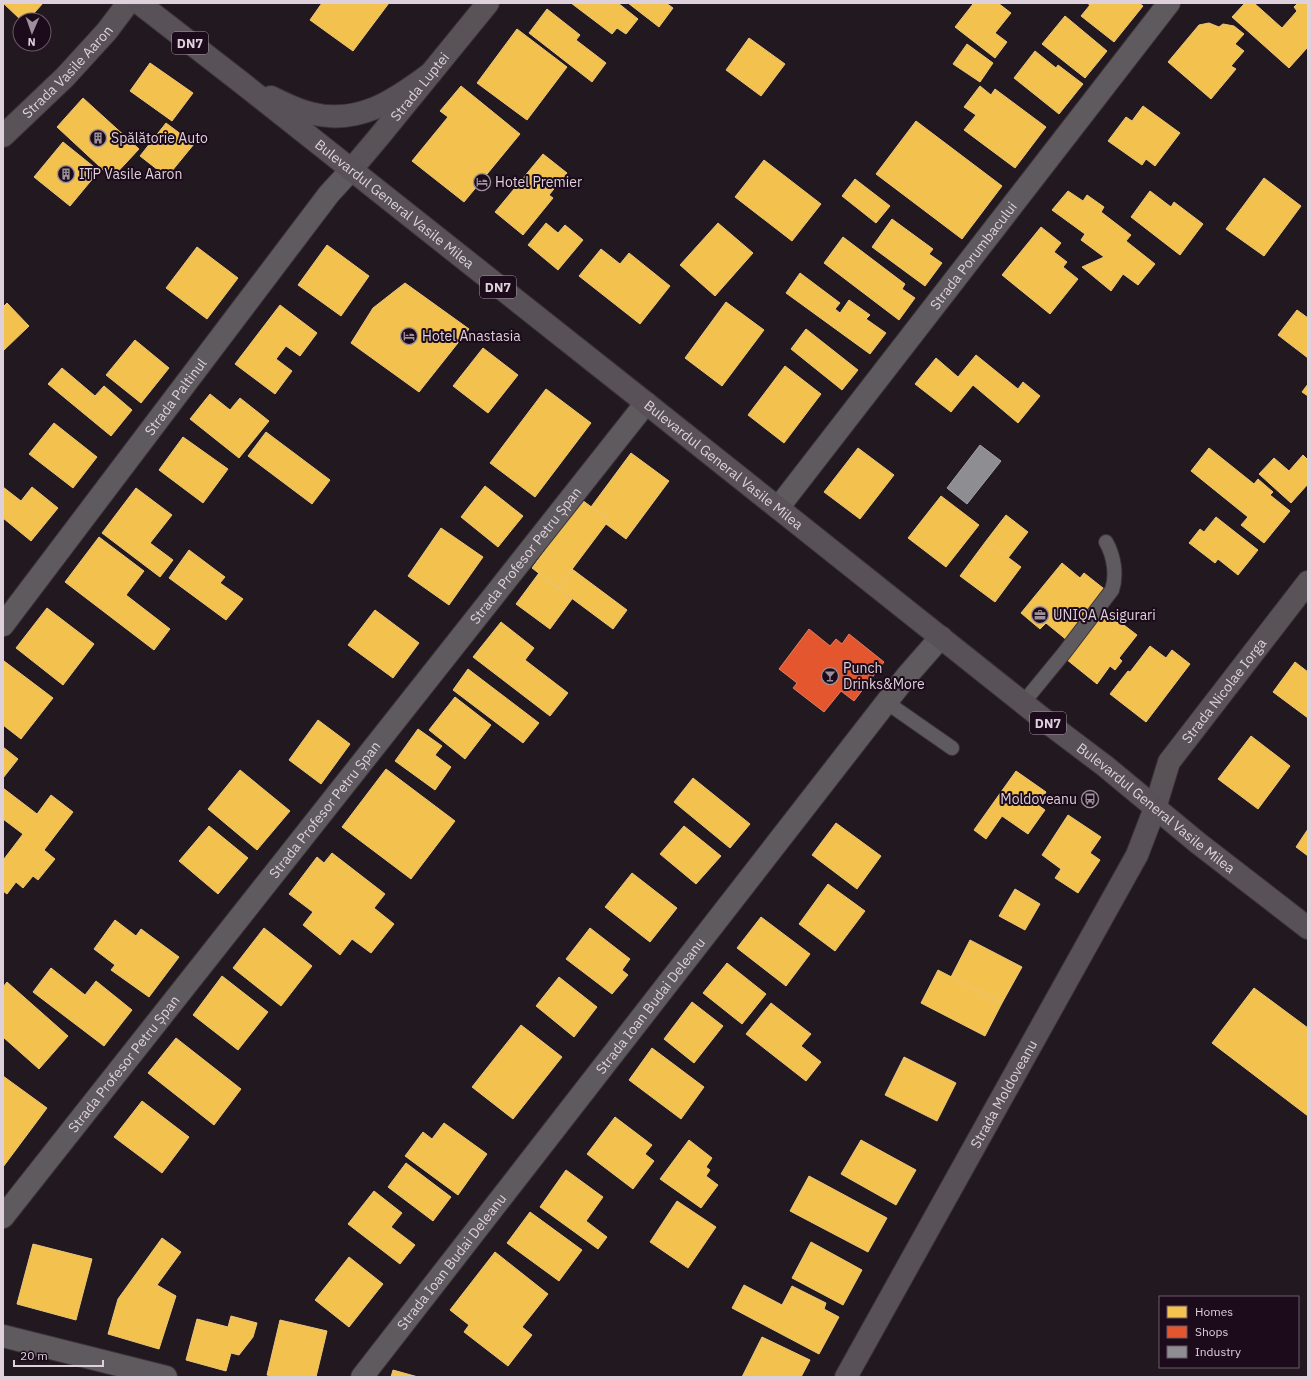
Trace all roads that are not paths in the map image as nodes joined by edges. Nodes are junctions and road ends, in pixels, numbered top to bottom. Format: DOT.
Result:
graph roads {
  1 [pos="128,3"];
  2 [pos="138,3"];
  3 [pos="488,3"];
  4 [pos="1169,3"];
  5 [pos="431,73"];
  6 [pos="242,84"];
  7 [pos="3,136"];
  8 [pos="351,170"];
  9 [pos="646,403"];
  10 [pos="778,508"];
  11 [pos="1106,542"];
  12 [pos="1308,582"];
  13 [pos="3,625"];
  14 [pos="941,638"];
  15 [pos="886,702"];
  16 [pos="1023,703"];
  17 [pos="952,748"];
  18 [pos="1155,808"];
  19 [pos="1308,928"];
  20 [pos="3,1217"];
  21 [pos="3,1336"];
  22 [pos="166,1377"];
  23 [pos="362,1377"];
  24 [pos="846,1377"];
  1 -- 7 [label="street, Strada Vasile Aaron"];
  2 -- 6 [label="main road, Bulevardul General Vasile Milea / DN7"];
  3 -- 5 [label="street, Strada Luptei"];
  4 -- 10 [label="street, Strada Porumbacului"];
  5 -- 6 [label="main road"];
  5 -- 8 [label="street, Strada Luptei"];
  6 -- 8 [label="main road, Bulevardul General Vasile Milea / DN7"];
  8 -- 9 [label="main road, Bulevardul General Vasile Milea / DN7"];
  8 -- 13 [label="street, Strada Paltinul"];
  9 -- 10 [label="main road, Bulevardul General Vasile Milea / DN7"];
  9 -- 20 [label="street, Strada Profesor Petru Șpan"];
  10 -- 14 [label="main road, Bulevardul General Vasile Milea / DN7"];
  11 -- 16 [label="lane"];
  12 -- 18 [label="street, Strada Nicolae Iorga"];
  14 -- 15 [label="street, Strada Ioan Budai Deleanu"];
  14 -- 16 [label="main road, Bulevardul General Vasile Milea / DN7"];
  15 -- 17 [label="lane"];
  15 -- 23 [label="street, Strada Ioan Budai Deleanu"];
  16 -- 18 [label="main road, Bulevardul General Vasile Milea / DN7"];
  18 -- 19 [label="main road, Bulevardul General Vasile Milea / DN7"];
  18 -- 24 [label="main road, Strada Moldoveanu"];
  21 -- 22 [label="street"];
}
